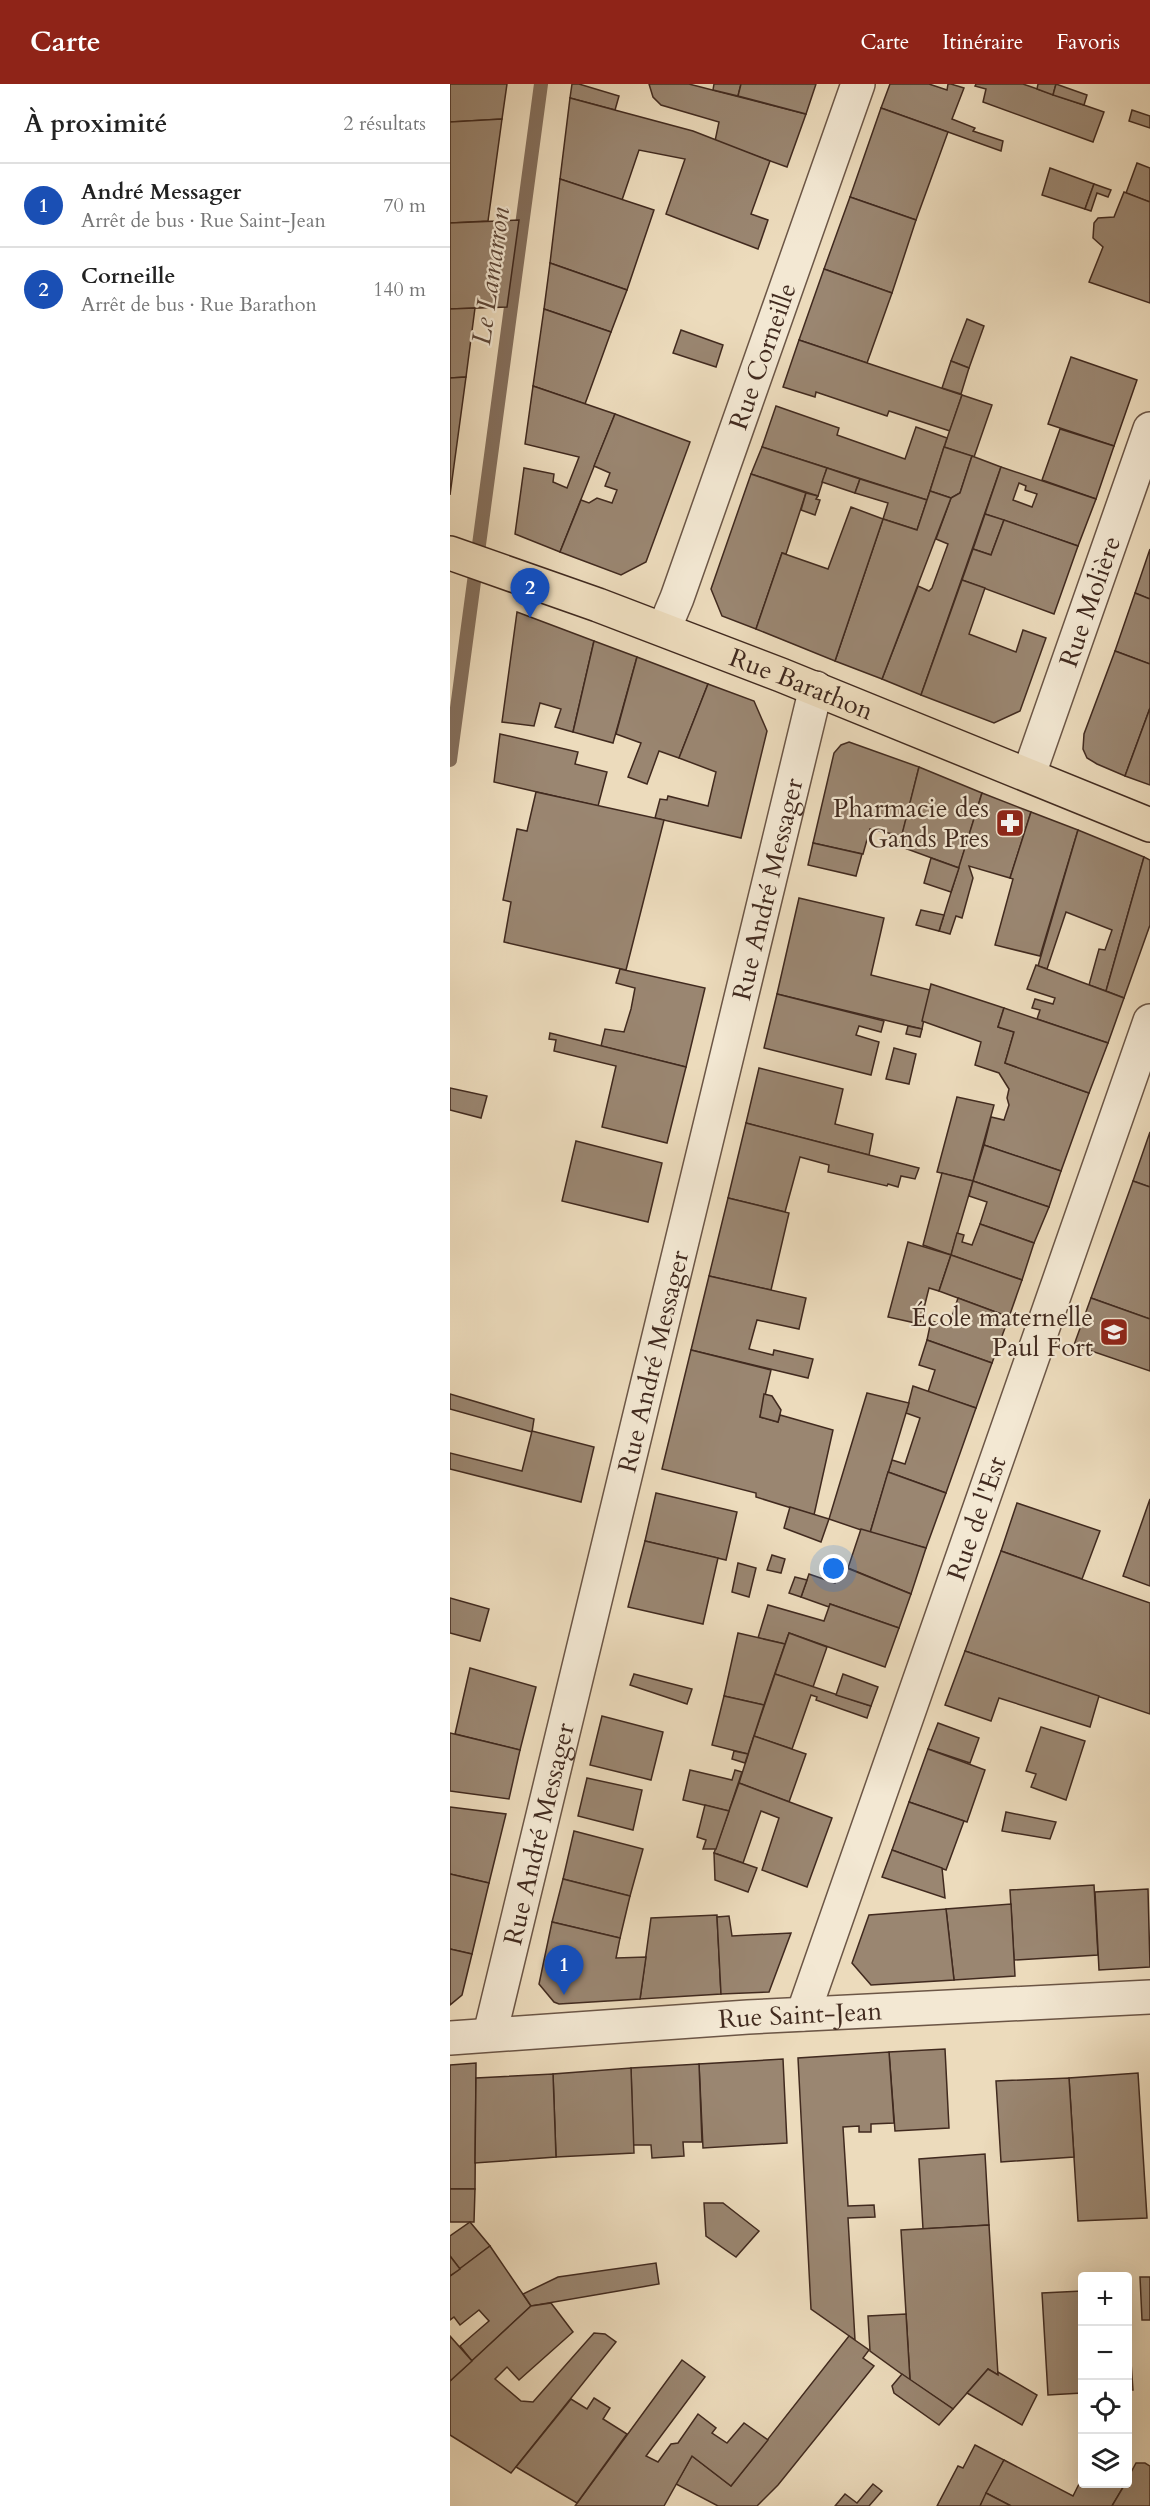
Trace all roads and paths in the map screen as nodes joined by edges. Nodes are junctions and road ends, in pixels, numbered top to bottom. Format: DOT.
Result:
graph roads {
  1 [pos="858,84"];
  2 [pos="1150,429"];
  3 [pos="450,553"];
  4 [pos="664,629"];
  5 [pos="816,688"];
  6 [pos="1029,774"];
  7 [pos="1150,825"];
  8 [pos="1150,1021"];
  9 [pos="1150,1997"];
  10 [pos="803,2014"];
  11 [pos="490,2034"];
  12 [pos="450,2038"];
  1 -- 4 [label="street, Rue Corneille"];
  2 -- 6 [label="street, Rue Molière"];
  3 -- 4 [label="main road, Rue Barathon"];
  4 -- 5 [label="main road, Rue Barathon"];
  5 -- 6 [label="main road, Rue Barathon"];
  5 -- 11 [label="street, Rue André Messager"];
  6 -- 7 [label="main road, Rue Barathon"];
  8 -- 10 [label="street, Rue de l'Est"];
  9 -- 10 [label="street, Rue Saint-Jean"];
  10 -- 11 [label="street, Rue Saint-Jean"];
  11 -- 12 [label="street, Rue Saint-Jean"];
}
